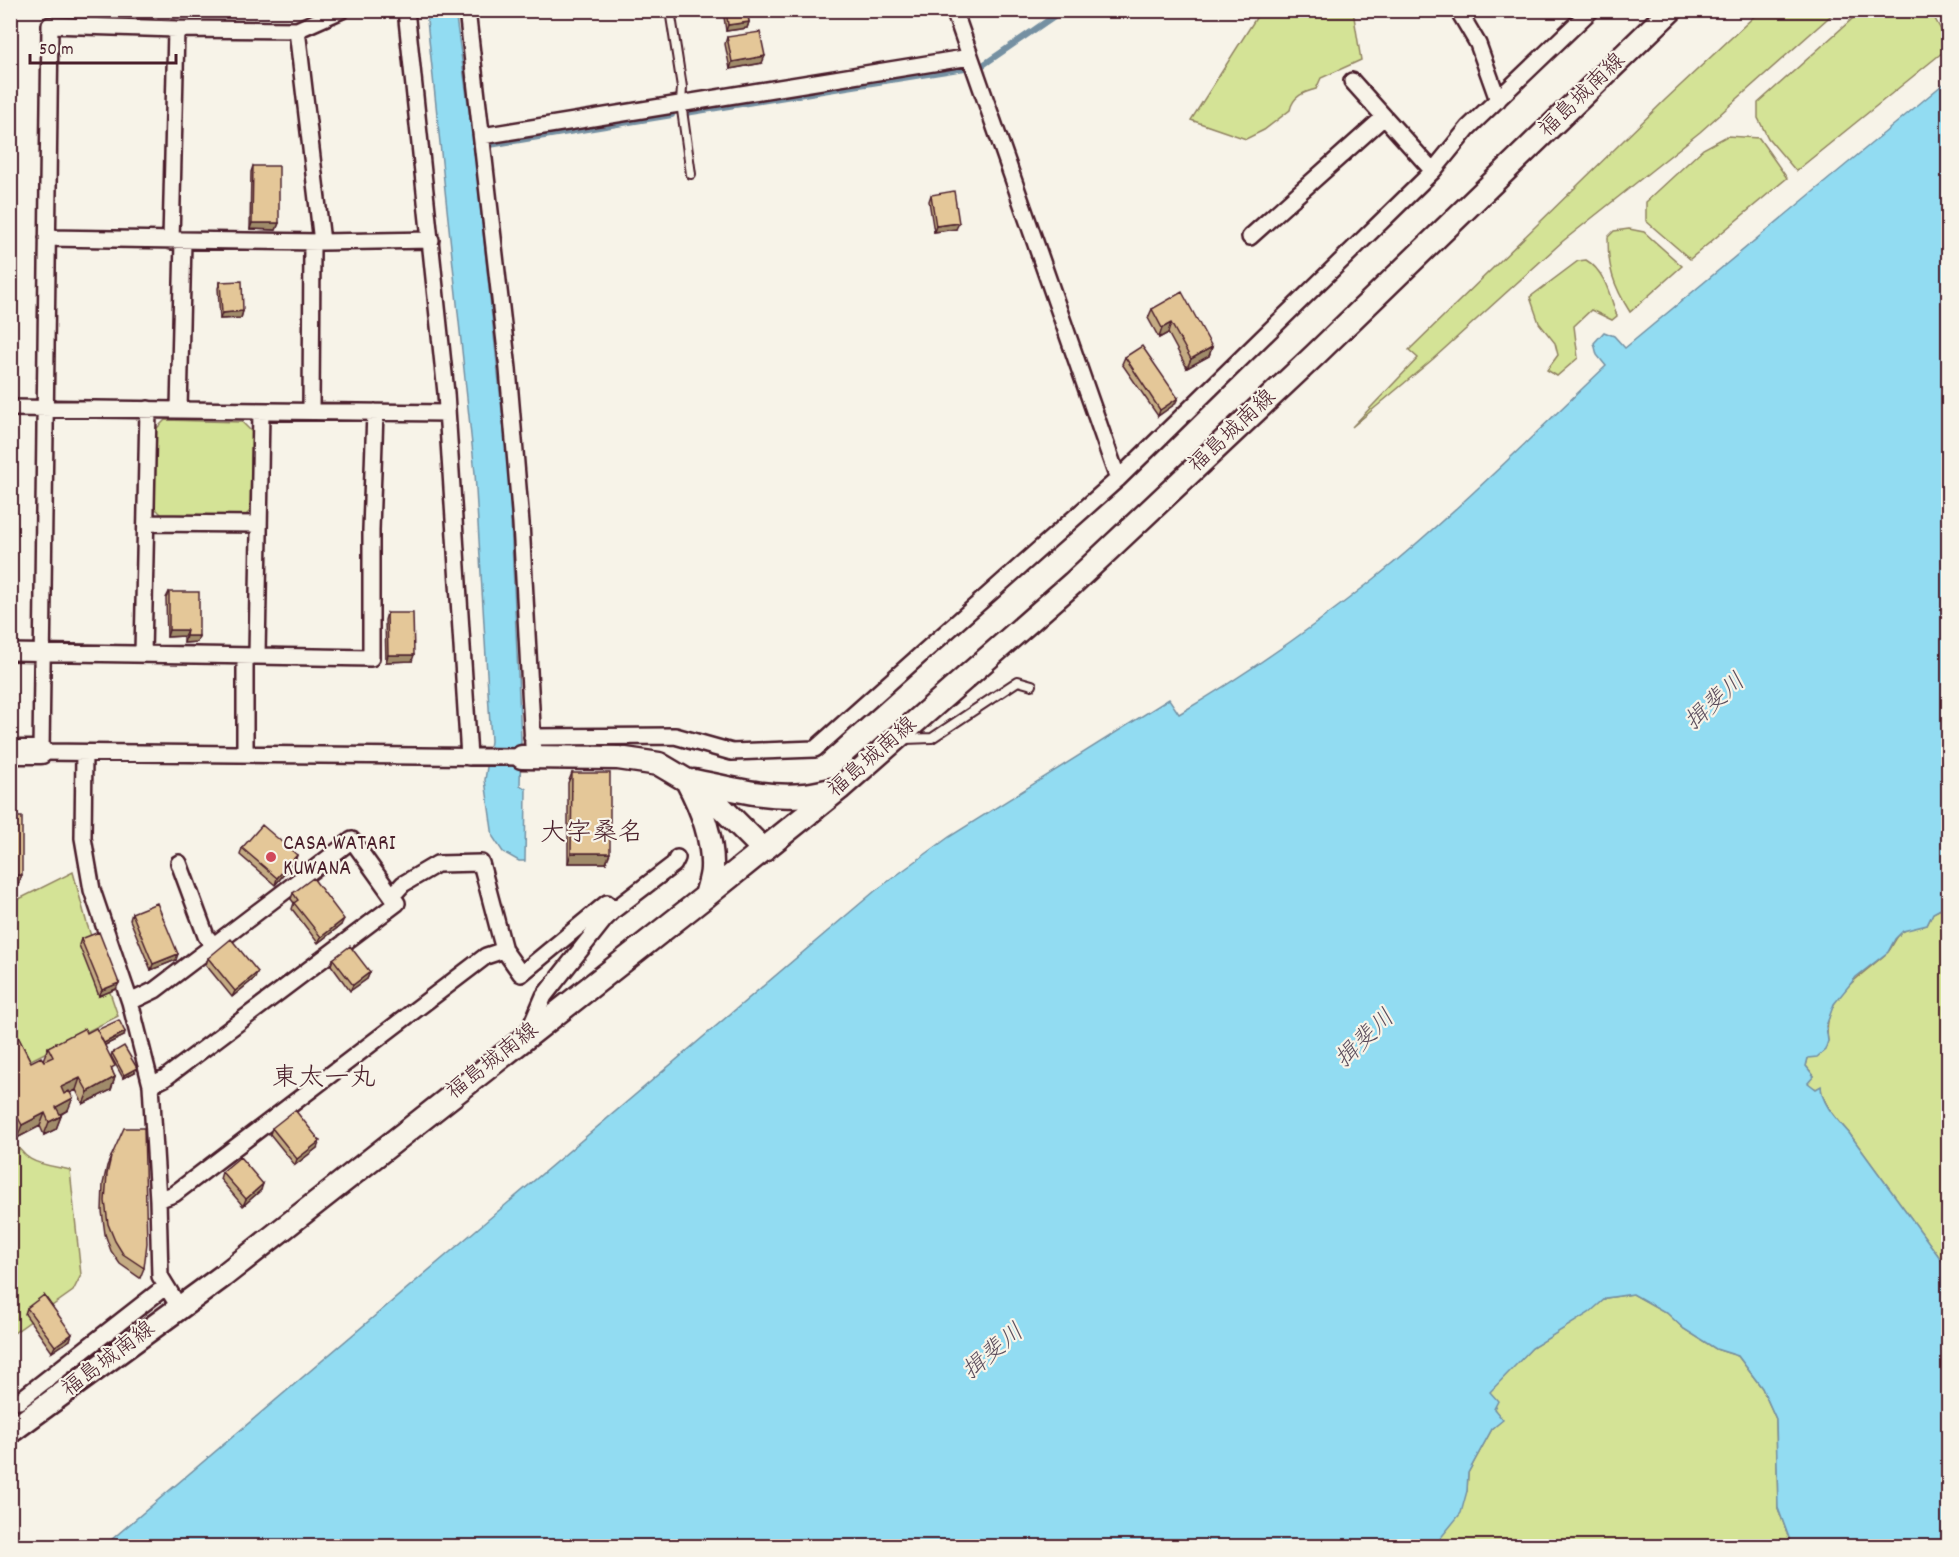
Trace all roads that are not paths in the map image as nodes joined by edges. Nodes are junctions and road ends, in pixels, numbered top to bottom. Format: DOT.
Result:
graph roads {
  1 [pos="342,10"];
  2 [pos="406,10"];
  3 [pos="467,10"];
  4 [pos="670,10"];
  5 [pos="954,10"];
  6 [pos="1458,10"];
  7 [pos="1591,10"];
  8 [pos="1671,10"];
  9 [pos="176,29"];
  10 [pos="297,30"];
  11 [pos="970,57"];
  12 [pos="1352,81"];
  13 [pos="1498,100"];
  14 [pos="681,103"];
  15 [pos="1384,117"];
  16 [pos="482,136"];
  17 [pos="1433,171"];
  18 [pos="692,174"];
  19 [pos="1250,237"];
  20 [pos="47,238"];
  21 [pos="431,240"];
  22 [pos="177,241"];
  23 [pos="317,242"];
  24 [pos="10,408"];
  25 [pos="44,408"];
  26 [pos="148,409"];
  27 [pos="179,410"];
  28 [pos="261,411"];
  29 [pos="311,411"];
  30 [pos="375,412"];
  31 [pos="447,413"];
  32 [pos="1118,479"];
  33 [pos="146,523"];
  34 [pos="259,525"];
  35 [pos="10,652"];
  36 [pos="41,652"];
  37 [pos="143,654"];
  38 [pos="251,656"];
  39 [pos="1032,685"];
  40 [pos="895,739"];
  41 [pos="529,751"];
  42 [pos="10,752"];
  43 [pos="41,752"];
  44 [pos="84,753"];
  45 [pos="245,754"];
  46 [pos="469,757"];
  47 [pos="686,780"];
  48 [pos="839,789"];
  49 [pos="764,850"];
  50 [pos="677,858"];
  51 [pos="179,863"];
  52 [pos="392,896"];
  53 [pos="706,896"];
  54 [pos="614,909"];
  55 [pos="214,946"];
  56 [pos="504,950"];
  57 [pos="130,1002"];
  58 [pos="526,1036"];
  59 [pos="151,1085"];
  60 [pos="158,1200"];
  61 [pos="166,1286"];
  62 [pos="179,1307"];
  63 [pos="20,1403"];
  64 [pos="10,1432"];
  1 -- 10 [label="street"];
  2 -- 21 [label="street"];
  3 -- 16 [label="street"];
  4 -- 14 [label="lane"];
  5 -- 11 [label="street"];
  6 -- 13 [label="street"];
  7 -- 13 [label="street"];
  8 -- 40 [label="main road, 福島城南線"];
  9 -- 10 [label="street"];
  9 -- 20 [label="street"];
  9 -- 22 [label="street"];
  10 -- 23 [label="street"];
  11 -- 14 [label="street"];
  11 -- 32 [label="street"];
  12 -- 15 [label="street"];
  13 -- 17 [label="street"];
  14 -- 16 [label="street"];
  14 -- 18 [label="lane"];
  15 -- 17 [label="street"];
  15 -- 19 [label="street"];
  16 -- 41 [label="street"];
  17 -- 32 [label="street"];
  20 -- 22 [label="street"];
  20 -- 25 [label="street"];
  21 -- 23 [label="street"];
  21 -- 31 [label="street"];
  22 -- 23 [label="street"];
  22 -- 27 [label="street"];
  23 -- 29 [label="street"];
  24 -- 25 [label="street"];
  25 -- 26 [label="street"];
  25 -- 36 [label="street"];
  26 -- 27 [label="street"];
  26 -- 33 [label="street"];
  27 -- 28 [label="street"];
  28 -- 29 [label="street"];
  28 -- 34 [label="street"];
  29 -- 30 [label="street"];
  30 -- 31 [label="street"];
  30 -- 38 [label="street"];
  31 -- 46 [label="street"];
  32 -- 41 [label="street"];
  33 -- 34 [label="street"];
  33 -- 37 [label="street"];
  34 -- 38 [label="street"];
  35 -- 36 [label="street"];
  36 -- 37 [label="street"];
  36 -- 43 [label="street"];
  37 -- 38 [label="street"];
  38 -- 45 [label="street"];
  39 -- 40 [label="lane"];
  40 -- 48 [label="main road, 福島城南線"];
  41 -- 46 [label="street"];
  41 -- 47 [label="main road"];
  42 -- 43 [label="main road"];
  43 -- 44 [label="street"];
  44 -- 45 [label="street"];
  44 -- 57 [label="street"];
  45 -- 46 [label="street"];
  47 -- 48 [label="main road"];
  47 -- 49 [label="main road"];
  47 -- 53 [label="main road"];
  48 -- 49 [label="main road, 福島城南線"];
  49 -- 53 [label="main road, 福島城南線"];
  50 -- 54 [label="street"];
  51 -- 55 [label="street"];
  52 -- 55 [label="street"];
  52 -- 56 [label="street"];
  52 -- 59 [label="street"];
  53 -- 58 [label="main road, 福島城南線"];
  54 -- 56 [label="street"];
  54 -- 58 [label="street"];
  55 -- 57 [label="street"];
  56 -- 60 [label="street"];
  57 -- 59 [label="street"];
  58 -- 62 [label="main road, 福島城南線"];
  59 -- 60 [label="street"];
  60 -- 61 [label="street"];
  61 -- 62 [label="street"];
  61 -- 63 [label="street"];
  62 -- 63 [label="main road, 福島城南線"];
  63 -- 64 [label="main road, 福島城南線"];
}
